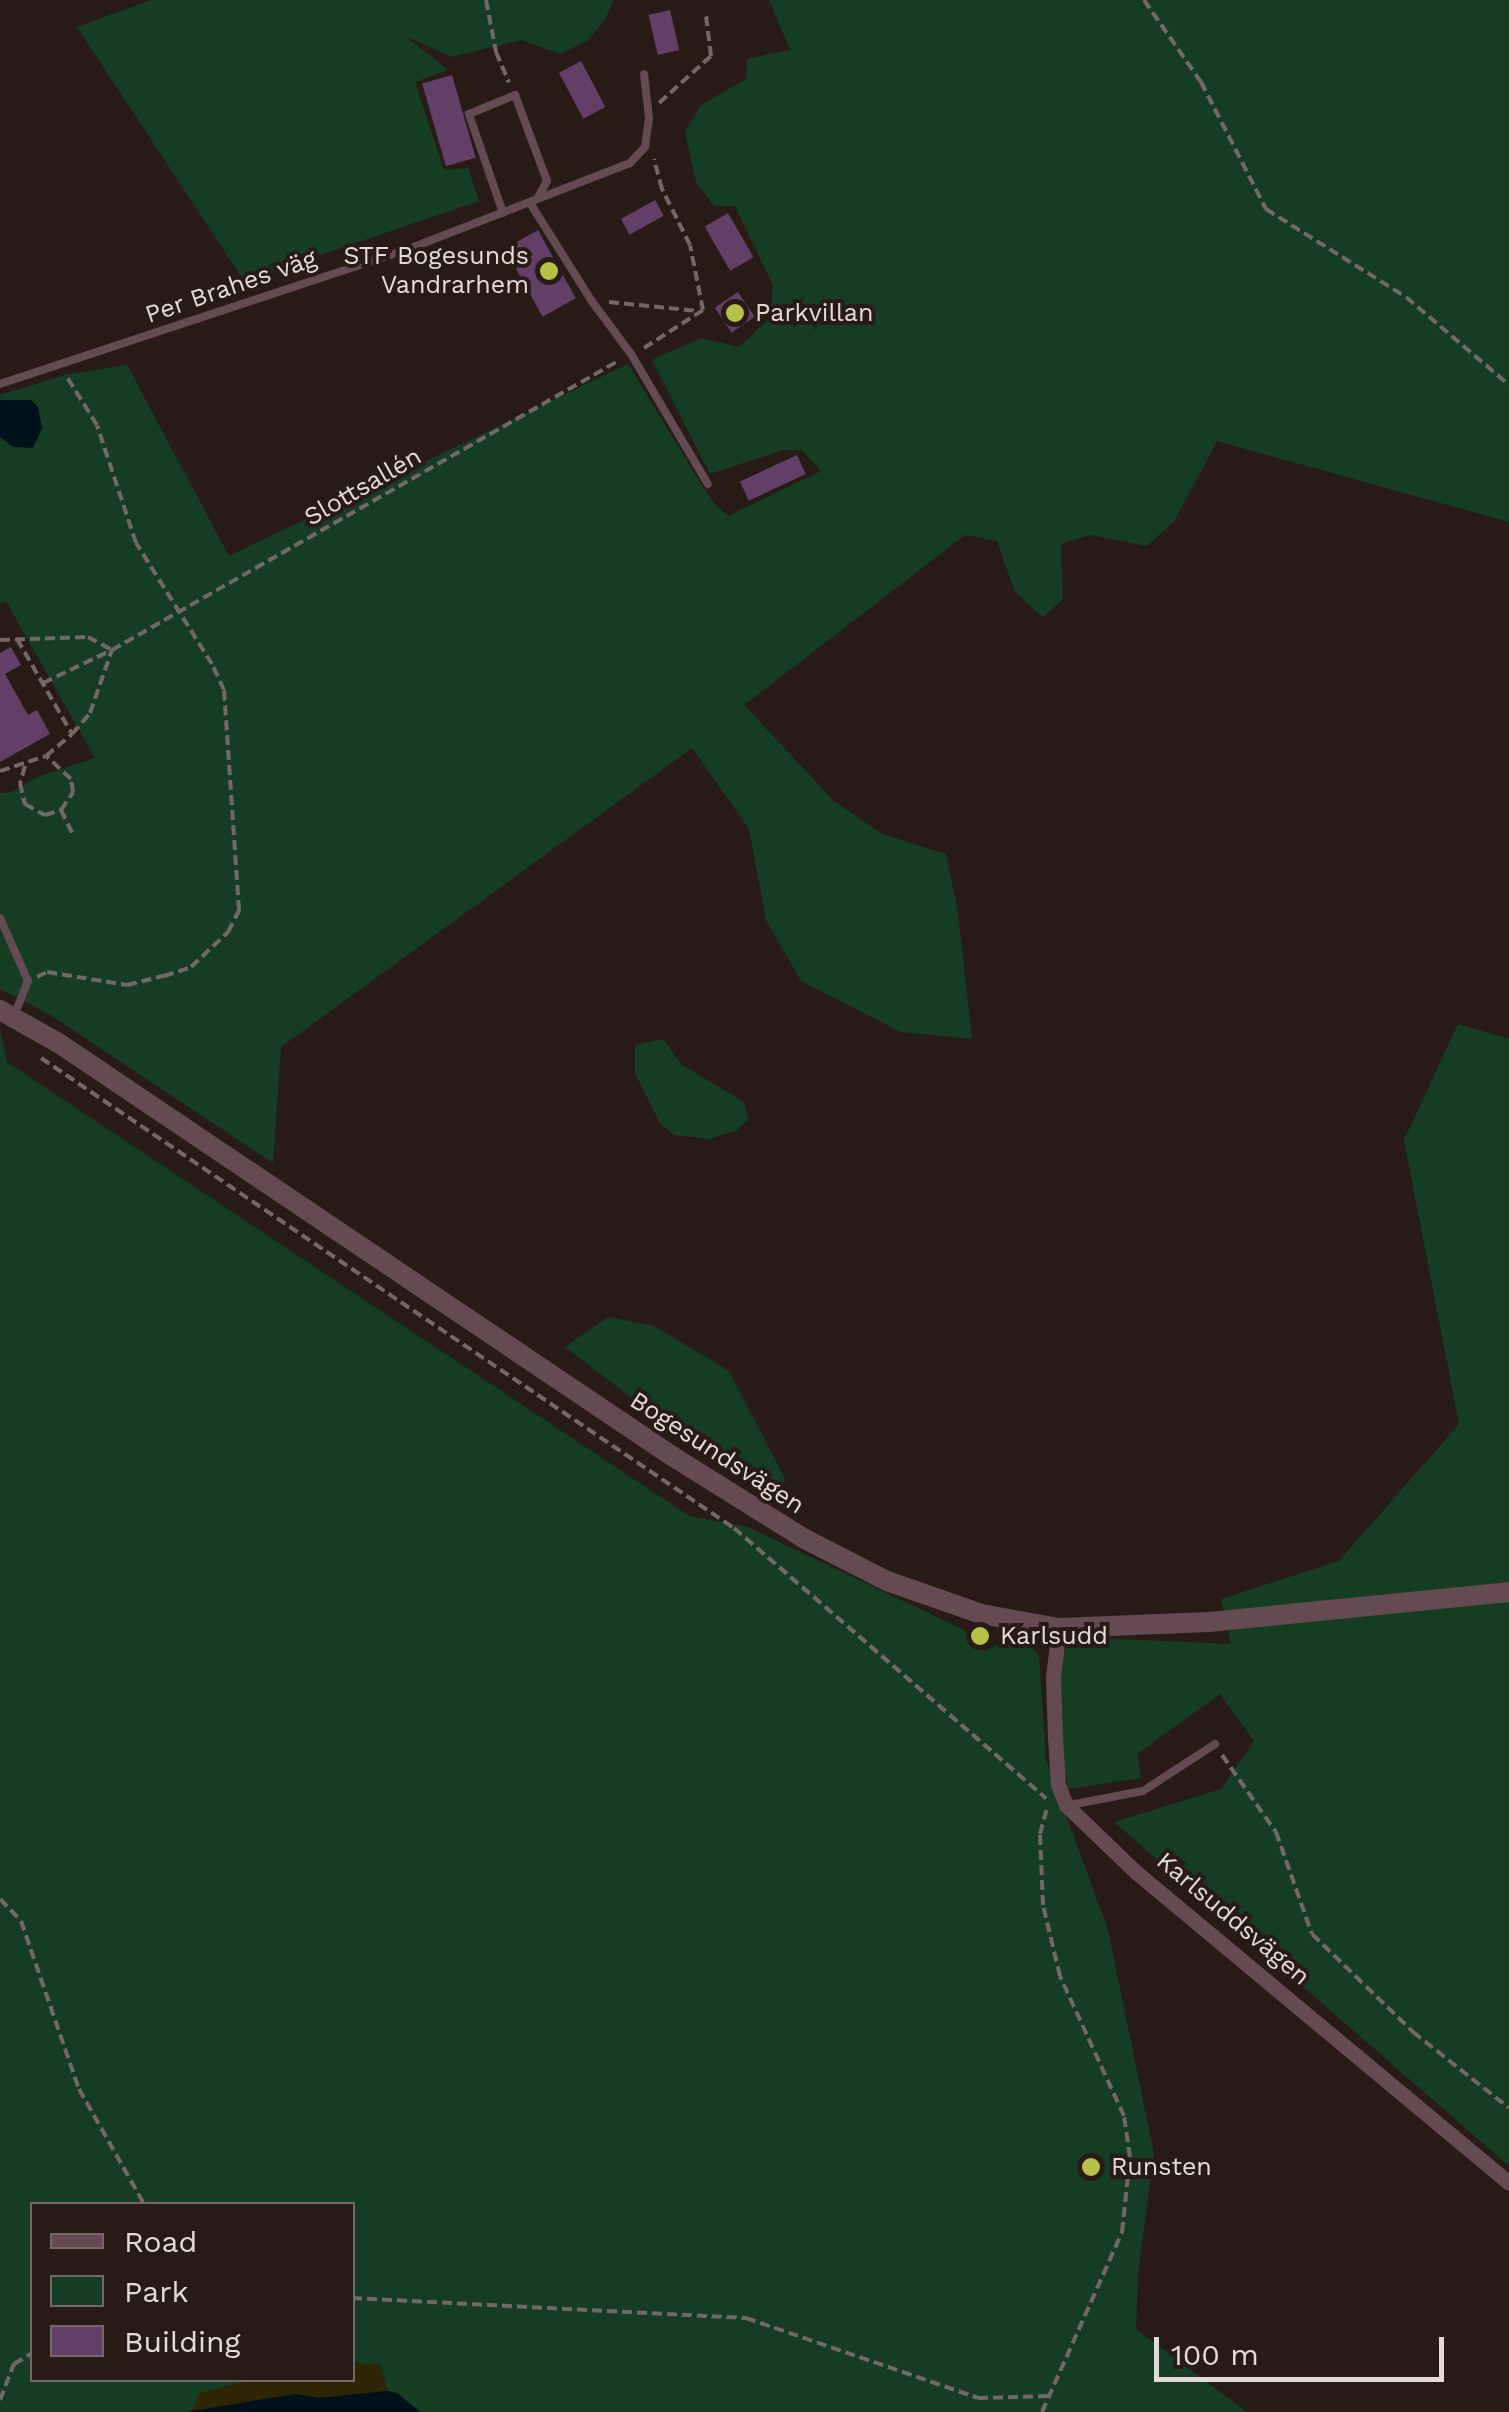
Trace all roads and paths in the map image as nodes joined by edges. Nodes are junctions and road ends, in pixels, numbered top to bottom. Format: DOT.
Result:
graph roads {
  1 [pos="486,0"];
  2 [pos="1144,0"];
  3 [pos="706,16"];
  4 [pos="644,74"];
  5 [pos="515,95"];
  6 [pos="649,119"];
  7 [pos="653,154"];
  8 [pos="530,203"];
  9 [pos="504,213"];
  10 [pos="591,300"];
  11 [pos="703,310"];
  12 [pos="631,354"];
  13 [pos="60,365"];
  14 [pos="0,384"];
  15 [pos="1509,385"];
  16 [pos="708,484"];
  17 [pos="178,613"];
  18 [pos="17,639"];
  19 [pos="0,640"];
  20 [pos="112,650"];
  21 [pos="43,682"];
  22 [pos="72,734"];
  23 [pos="46,756"];
  24 [pos="26,766"];
  25 [pos="0,770"];
  26 [pos="61,810"];
  27 [pos="74,837"];
  28 [pos="0,918"];
  29 [pos="28,981"];
  30 [pos="7,1014"];
  31 [pos="34,1029"];
  32 [pos="1509,1592"];
  33 [pos="1059,1628"];
  34 [pos="1215,1744"];
  35 [pos="1058,1803"];
  36 [pos="0,1899"];
  37 [pos="1509,2108"];
  38 [pos="1509,2183"];
  39 [pos="143,2202"];
  40 [pos="355,2298"];
  41 [pos="30,2354"];
  42 [pos="1050,2396"];
  43 [pos="0,2400"];
  44 [pos="1042,2412"];
  1 -- 5 [label="path"];
  2 -- 15 [label="path"];
  3 -- 6 [label="path"];
  4 -- 6 [label="lane, Per Brahes väg"];
  5 -- 8 [label="lane"];
  5 -- 9 [label="lane"];
  6 -- 8 [label="lane, Per Brahes väg"];
  7 -- 11 [label="path"];
  8 -- 9 [label="lane, Per Brahes väg"];
  8 -- 10 [label="lane"];
  9 -- 13 [label="lane, Per Brahes väg"];
  10 -- 11 [label="path"];
  10 -- 12 [label="lane"];
  11 -- 12 [label="path, Slottsallén"];
  12 -- 16 [label="lane"];
  12 -- 17 [label="path, Slottsallén"];
  13 -- 14 [label="lane, Per Brahes väg"];
  13 -- 17 [label="path"];
  17 -- 20 [label="path, Slottsallén"];
  17 -- 29 [label="path"];
  18 -- 19 [label="path"];
  18 -- 20 [label="path"];
  18 -- 21 [label="path"];
  20 -- 21 [label="path, Slottsallén"];
  20 -- 22 [label="path"];
  21 -- 22 [label="path"];
  22 -- 23 [label="path"];
  23 -- 24 [label="path"];
  23 -- 26 [label="path"];
  24 -- 25 [label="path"];
  24 -- 26 [label="path"];
  26 -- 27 [label="path"];
  28 -- 29 [label="lane"];
  29 -- 30 [label="lane"];
  30 -- 31 [label="street, Bogesundsvägen"];
  31 -- 33 [label="street, Bogesundsvägen"];
  31 -- 35 [label="path"];
  32 -- 33 [label="street, Bogesundsvägen"];
  33 -- 35 [label="street"];
  34 -- 35 [label="lane"];
  34 -- 37 [label="path"];
  35 -- 38 [label="street, Karlsuddsvägen"];
  35 -- 42 [label="path"];
  36 -- 39 [label="path"];
  40 -- 42 [label="path"];
  41 -- 43 [label="path"];
  42 -- 44 [label="path"];
}
